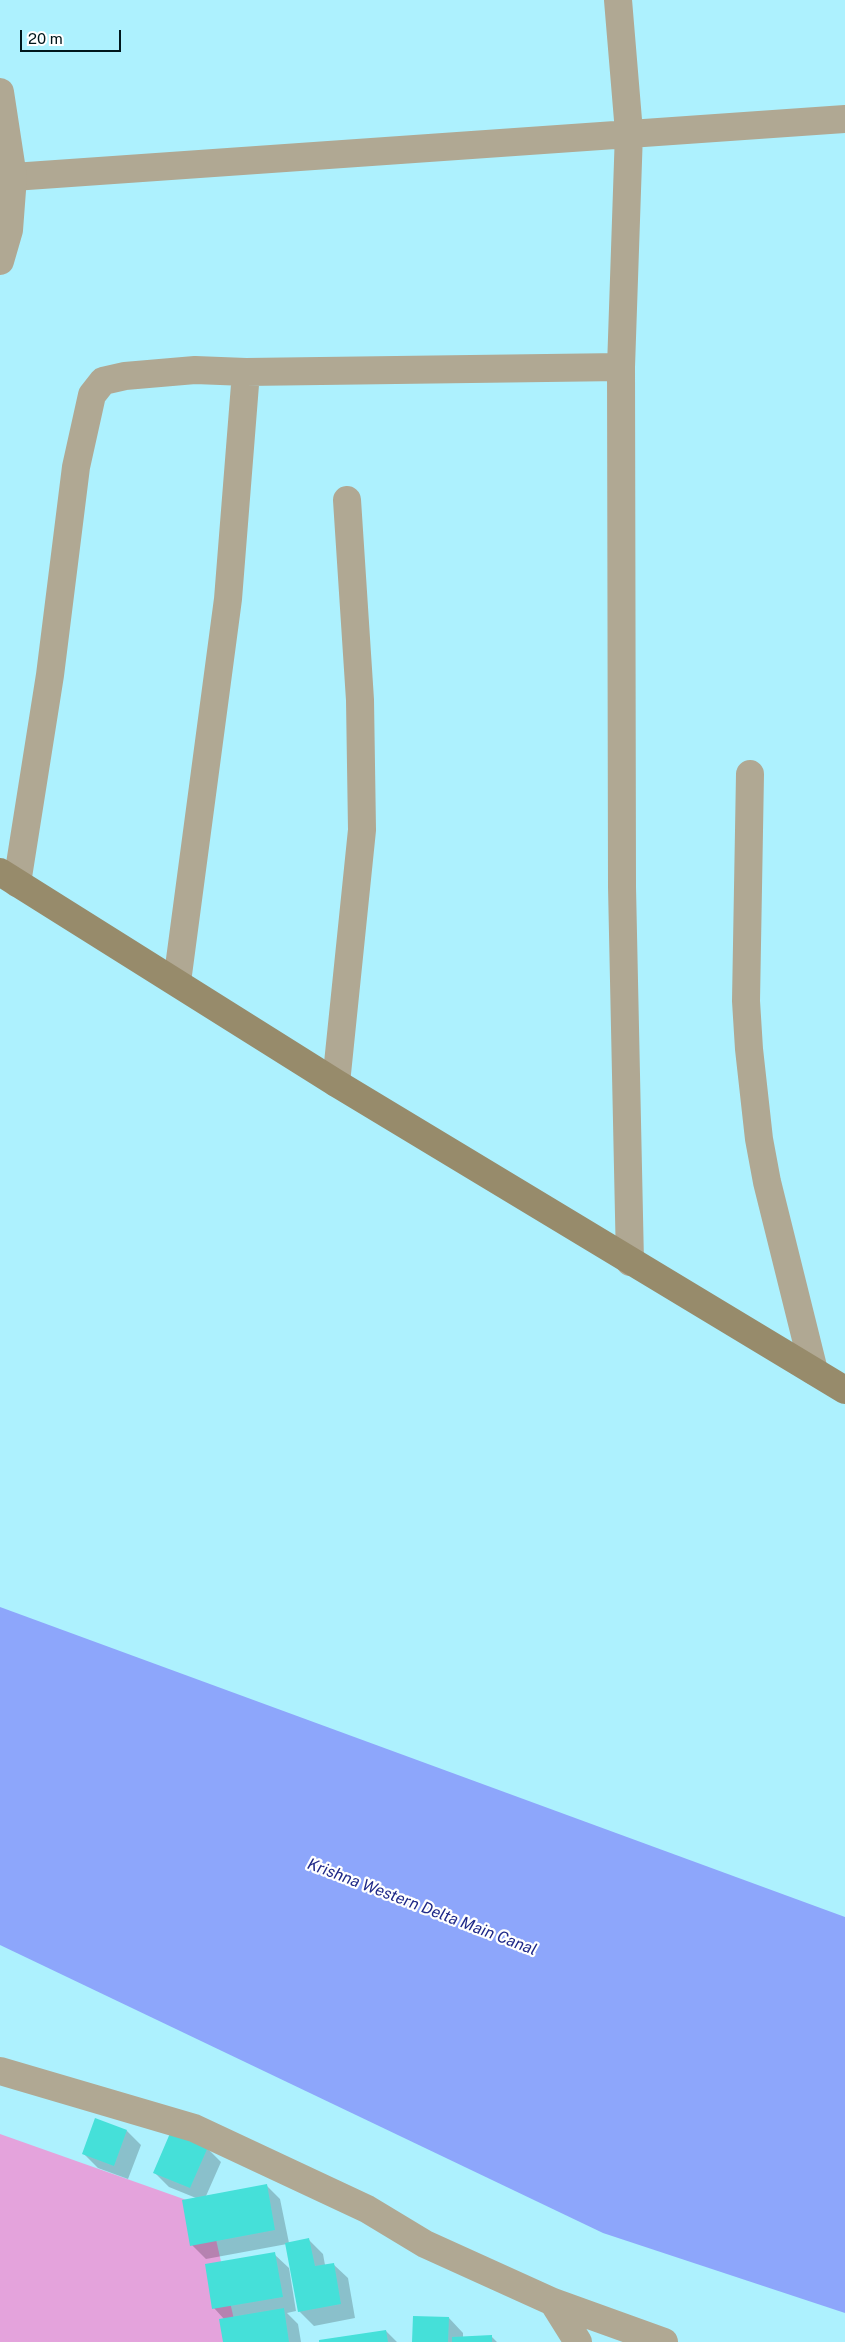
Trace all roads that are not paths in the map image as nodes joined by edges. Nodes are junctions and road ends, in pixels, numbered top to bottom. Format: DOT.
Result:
graph roads {
  1 [pos="618,0"];
  2 [pos="0,92"];
  3 [pos="845,119"];
  4 [pos="629,132"];
  5 [pos="14,177"];
  6 [pos="0,260"];
  7 [pos="620,367"];
  8 [pos="246,372"];
  9 [pos="347,500"];
  10 [pos="750,774"];
  11 [pos="9,877"];
  12 [pos="177,982"];
  13 [pos="336,1083"];
  14 [pos="630,1262"];
  15 [pos="814,1371"];
  16 [pos="845,1390"];
  17 [pos="0,2072"];
  18 [pos="553,2302"];
  19 [pos="578,2342"];
  20 [pos="664,2342"];
  1 -- 4 [label="street"];
  2 -- 5 [label="street"];
  3 -- 4 [label="street"];
  4 -- 5 [label="street"];
  4 -- 7 [label="street"];
  5 -- 6 [label="street"];
  7 -- 8 [label="street"];
  7 -- 14 [label="street"];
  8 -- 11 [label="street"];
  8 -- 12 [label="street"];
  9 -- 13 [label="street"];
  10 -- 15 [label="street"];
  11 -- 12 [label="main road"];
  12 -- 13 [label="main road"];
  13 -- 14 [label="main road"];
  14 -- 15 [label="main road"];
  15 -- 16 [label="main road"];
  17 -- 18 [label="street"];
  18 -- 19 [label="street"];
  18 -- 20 [label="street"];
}
